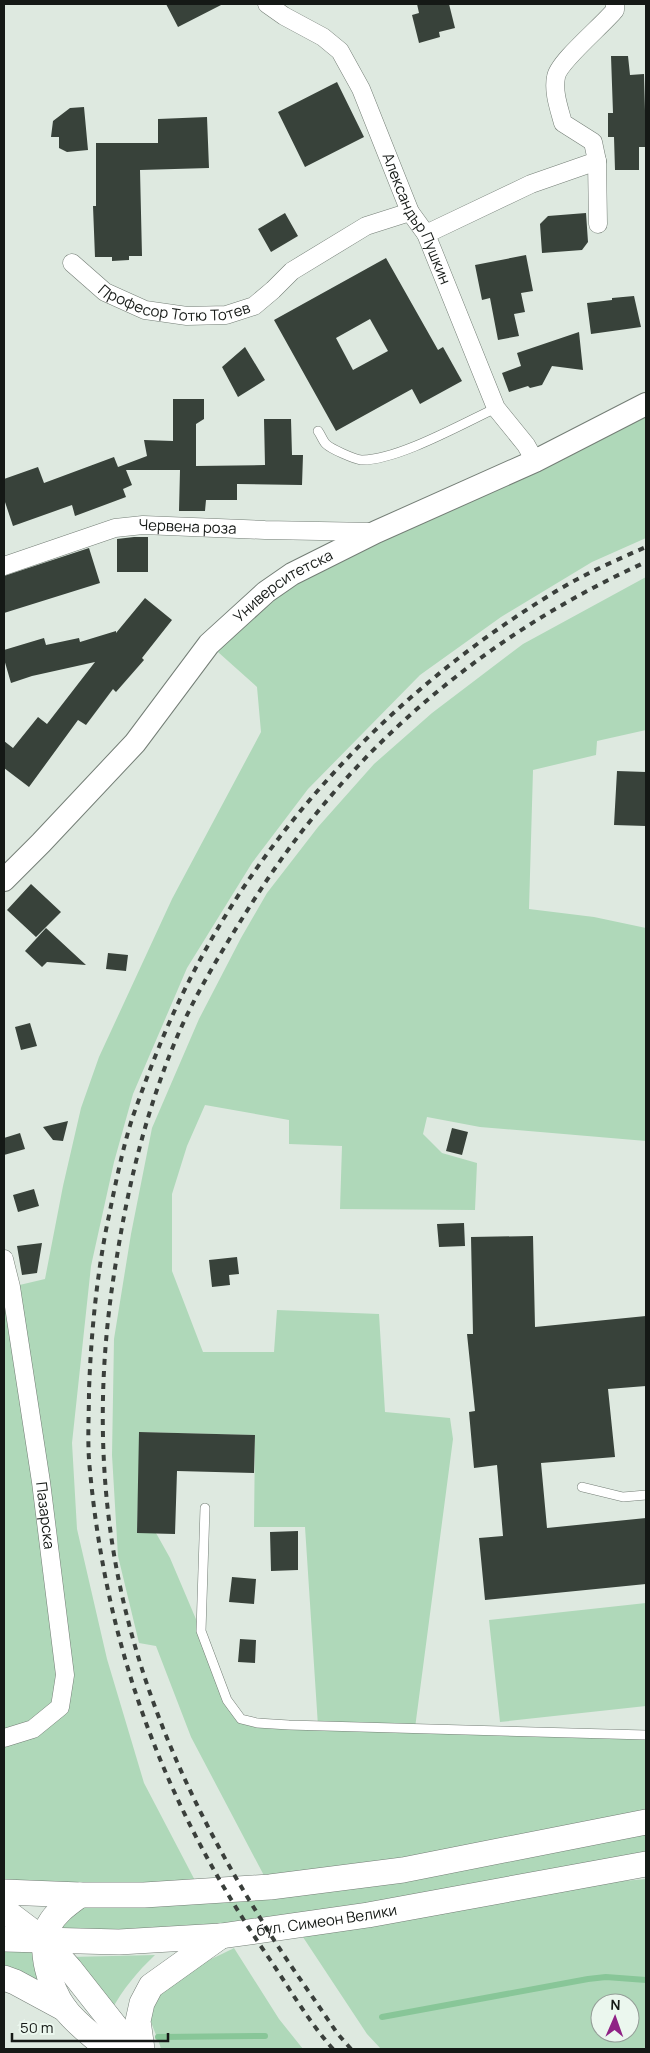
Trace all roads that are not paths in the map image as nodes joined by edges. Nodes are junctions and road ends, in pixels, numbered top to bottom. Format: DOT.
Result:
graph roads {
  1 [pos="267,4"];
  2 [pos="620,6"];
  3 [pos="597,161"];
  4 [pos="410,212"];
  5 [pos="598,224"];
  6 [pos="426,234"];
  7 [pos="72,262"];
  8 [pos="646,404"];
  9 [pos="496,408"];
  10 [pos="318,431"];
  11 [pos="535,461"];
  12 [pos="376,532"];
  13 [pos="4,566"];
  14 [pos="4,880"];
  15 [pos="4,1259"];
  16 [pos="582,1487"];
  17 [pos="646,1495"];
  18 [pos="205,1508"];
  19 [pos="646,1735"];
  20 [pos="4,1738"];
  21 [pos="646,1822"];
  22 [pos="646,1864"];
  23 [pos="646,1879"];
  24 [pos="4,1892"];
  25 [pos="495,1892"];
  26 [pos="80,1895"];
  27 [pos="4,1910"];
  28 [pos="222,1936"];
  29 [pos="4,1939"];
  30 [pos="45,1941"];
  31 [pos="4,1978"];
  32 [pos="65,2009"];
  33 [pos="107,2049"];
  34 [pos="133,2049"];
  35 [pos="142,2049"];
  1 -- 4 [label="street, Александър Пушкин"];
  2 -- 3 [label="street"];
  3 -- 5 [label="street"];
  3 -- 6 [label="street"];
  4 -- 6 [label="street, Александър Пушкин"];
  4 -- 7 [label="street, Професор Тотю Тотев"];
  6 -- 9 [label="street, Александър Пушкин"];
  8 -- 11 [label="street, Университетска"];
  9 -- 10 [label="lane"];
  9 -- 11 [label="street, Александър Пушкин"];
  11 -- 12 [label="street, Университетска"];
  12 -- 13 [label="street, Червена роза"];
  12 -- 14 [label="street, Университетска"];
  15 -- 20 [label="street, Пазарска"];
  16 -- 17 [label="lane"];
  18 -- 19 [label="lane"];
  21 -- 26 [label="main road"];
  22 -- 25 [label="main road, бул. Симеон Велики"];
  23 -- 25 [label="main road"];
  24 -- 26 [label="main road"];
  25 -- 28 [label="main road, бул. Симеон Велики"];
  26 -- 30 [label="main road"];
  27 -- 30 [label="main road"];
  28 -- 30 [label="main road, бул. Симеон Велики"];
  28 -- 35 [label="main road"];
  29 -- 30 [label="main road, бул. Симеон Велики"];
  30 -- 32 [label="main road"];
  30 -- 34 [label="main road"];
  31 -- 32 [label="main road"];
  32 -- 33 [label="main road"];
}
